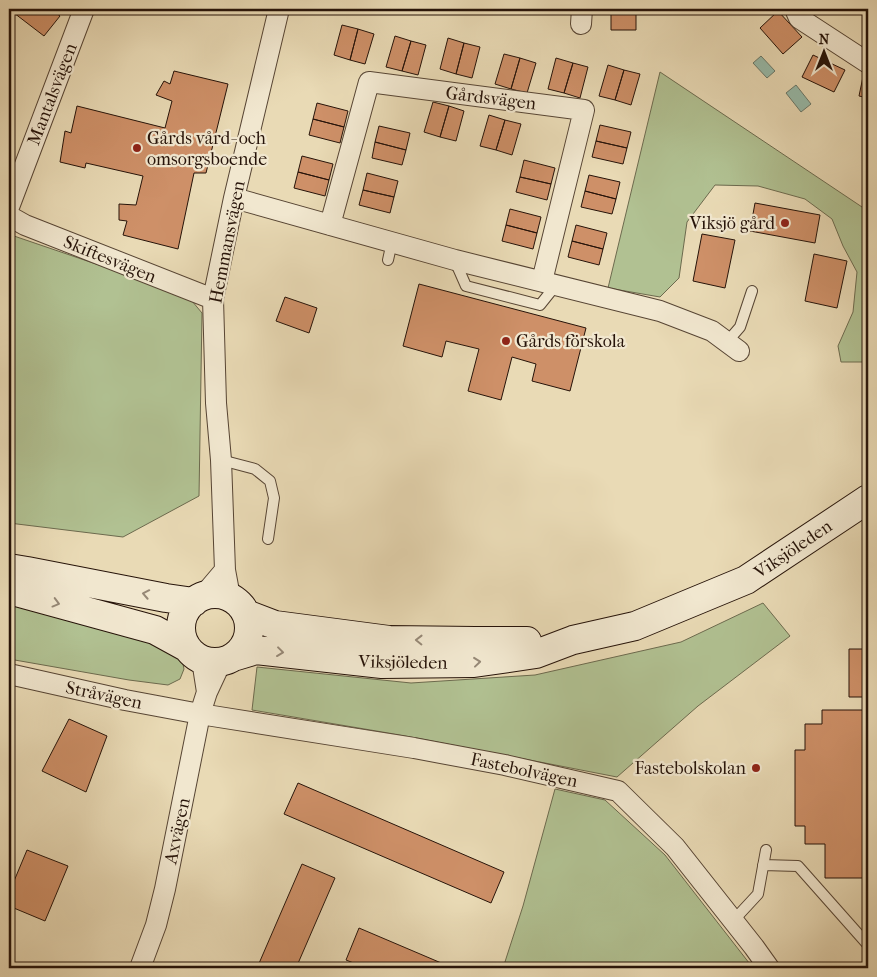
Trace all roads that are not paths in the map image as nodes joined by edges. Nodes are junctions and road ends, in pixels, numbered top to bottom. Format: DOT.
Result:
graph roads {
  1 [pos="84,9"];
  2 [pos="280,9"];
  3 [pos="795,9"];
  4 [pos="868,63"];
  5 [pos="234,198"];
  6 [pos="9,207"];
  7 [pos="9,216"];
  8 [pos="330,225"];
  9 [pos="549,283"];
  10 [pos="752,291"];
  11 [pos="213,299"];
  12 [pos="733,346"];
  13 [pos="221,460"];
  14 [pos="868,499"];
  15 [pos="268,539"];
  16 [pos="9,568"];
  17 [pos="225,570"];
  18 [pos="9,590"];
  19 [pos="198,599"];
  20 [pos="238,606"];
  21 [pos="573,640"];
  22 [pos="210,657"];
  23 [pos="9,674"];
  24 [pos="200,714"];
  25 [pos="766,850"];
  26 [pos="763,865"];
  27 [pos="733,921"];
  28 [pos="868,945"];
  29 [pos="140,968"];
  30 [pos="769,968"];
  1 -- 6 [label="street, Mantalsvägen"];
  2 -- 5 [label="street, Hemmansvägen"];
  3 -- 4 [label="street"];
  5 -- 8 [label="street"];
  5 -- 11 [label="street, Hemmansvägen"];
  7 -- 11 [label="street, Skiftesvägen"];
  8 -- 9 [label="street"];
  8 -- 9 [label="street, Gårdsvägen"];
  9 -- 12 [label="street"];
  10 -- 12 [label="lane"];
  11 -- 13 [label="street, Hemmansvägen"];
  13 -- 15 [label="lane"];
  13 -- 17 [label="street, Hemmansvägen"];
  14 -- 21 [label="main road, Viksjöleden"];
  19 -- 16 [label="main road, one-way"];
  17 -- 19 [label="street"];
  17 -- 20 [label="street, Hemmansvägen"];
  18 -- 22 [label="main road, one-way"];
  19 -- 20 [label="main road"];
  19 -- 22 [label="main road"];
  21 -- 20 [label="main road, Viksjöleden, one-way"];
  20 -- 22 [label="main road"];
  22 -- 21 [label="main road, Viksjöleden, one-way"];
  22 -- 24 [label="street, Axvägen"];
  23 -- 24 [label="street, Stråvägen"];
  24 -- 27 [label="street, Fastebolvägen"];
  24 -- 29 [label="street, Axvägen"];
  25 -- 26 [label="lane"];
  26 -- 27 [label="lane"];
  26 -- 28 [label="lane"];
  27 -- 30 [label="street, Fastebolvägen"];
}
